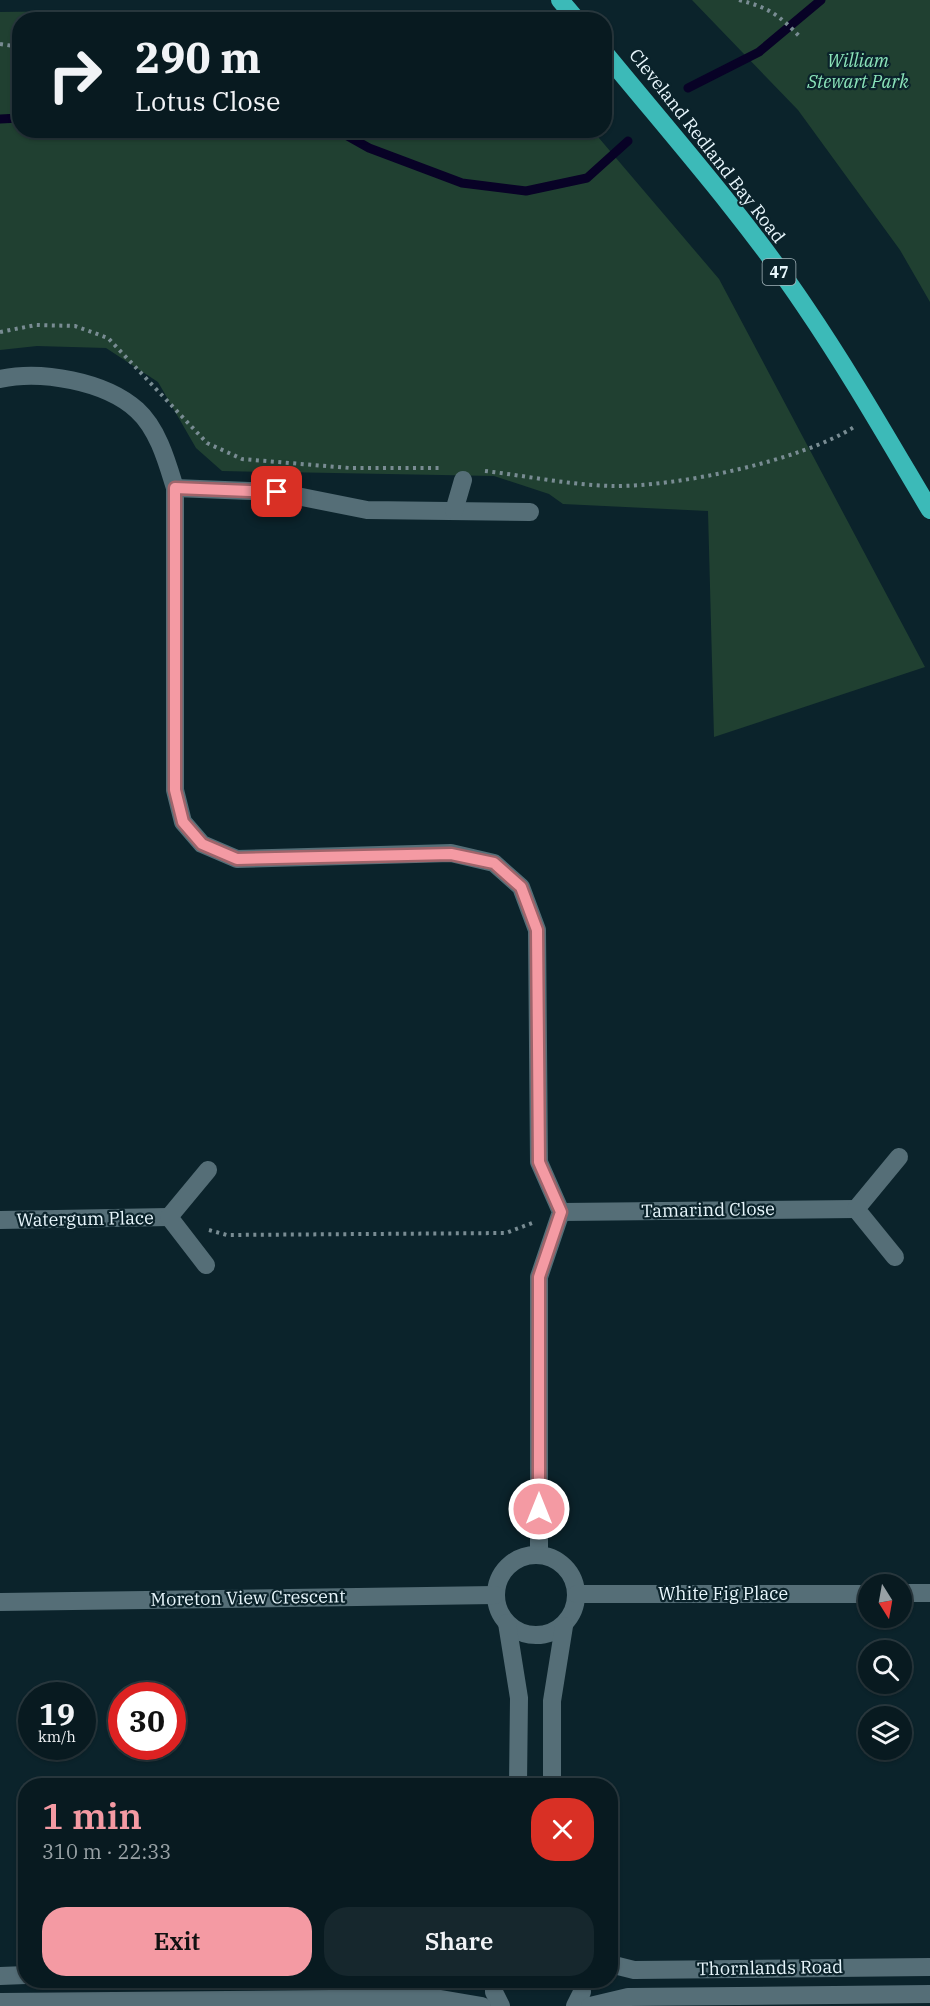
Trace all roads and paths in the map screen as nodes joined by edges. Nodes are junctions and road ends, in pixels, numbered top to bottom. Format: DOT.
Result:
graph roads {
  1 [pos="560,0"];
  2 [pos="739,0"];
  3 [pos="570,12"];
  4 [pos="801,38"];
  5 [pos="612,62"];
  6 [pos="0,332"];
  7 [pos="0,379"];
  8 [pos="874,414"];
  9 [pos="444,468"];
  10 [pos="470,475"];
  11 [pos="175,488"];
  12 [pos="930,510"];
  13 [pos="454,511"];
  14 [pos="530,512"];
  15 [pos="899,1157"];
  16 [pos="208,1170"];
  17 [pos="856,1209"];
  18 [pos="561,1212"];
  19 [pos="169,1217"];
  20 [pos="0,1220"];
  21 [pos="895,1257"];
  22 [pos="206,1265"];
  23 [pos="539,1555"];
  24 [pos="912,1593"];
  25 [pos="930,1593"];
  26 [pos="577,1594"];
  27 [pos="858,1594"];
  28 [pos="495,1595"];
  29 [pos="0,1602"];
  30 [pos="507,1623"];
  31 [pos="564,1626"];
  32 [pos="518,1778"];
  33 [pos="552,1778"];
  34 [pos="618,1966"];
  35 [pos="930,1967"];
  36 [pos="18,1975"];
  37 [pos="0,1976"];
  38 [pos="494,1988"];
  39 [pos="582,1988"];
  40 [pos="930,1994"];
  41 [pos="0,2002"];
  42 [pos="482,2006"];
  43 [pos="501,2006"];
  44 [pos="574,2006"];
  45 [pos="590,2006"];
  1 -- 3 [label="highway"];
  2 -- 4 [label="path"];
  5 -- 8 [label="highway, Cleveland Redland Bay Road / 47"];
  6 -- 9 [label="path"];
  7 -- 11 [label="street"];
  8 -- 10 [label="path"];
  8 -- 12 [label="highway, Cleveland Redland Bay Road / 47"];
  10 -- 13 [label="street"];
  11 -- 13 [label="street"];
  11 -- 18 [label="street"];
  13 -- 14 [label="street"];
  15 -- 17 [label="street"];
  16 -- 19 [label="street, Watergum Place"];
  17 -- 18 [label="street, Tamarind Close"];
  17 -- 21 [label="street"];
  18 -- 19 [label="path"];
  18 -- 23 [label="street"];
  19 -- 20 [label="street, Watergum Place"];
  19 -- 22 [label="street, Watergum Place"];
  23 -- 26 [label="street"];
  23 -- 28 [label="street"];
  24 -- 25 [label="street"];
  26 -- 27 [label="street, White Fig Place"];
  26 -- 31 [label="street"];
  28 -- 29 [label="street, Moreton View Crescent"];
  28 -- 30 [label="street"];
  30 -- 31 [label="street"];
  30 -- 32 [label="street"];
  31 -- 33 [label="street"];
  34 -- 35 [label="street, Thornlands Road"];
  36 -- 37 [label="street"];
  38 -- 43 [label="street"];
  39 -- 44 [label="street"];
  40 -- 45 [label="street, Thornlands Road"];
  41 -- 42 [label="street"];
}
